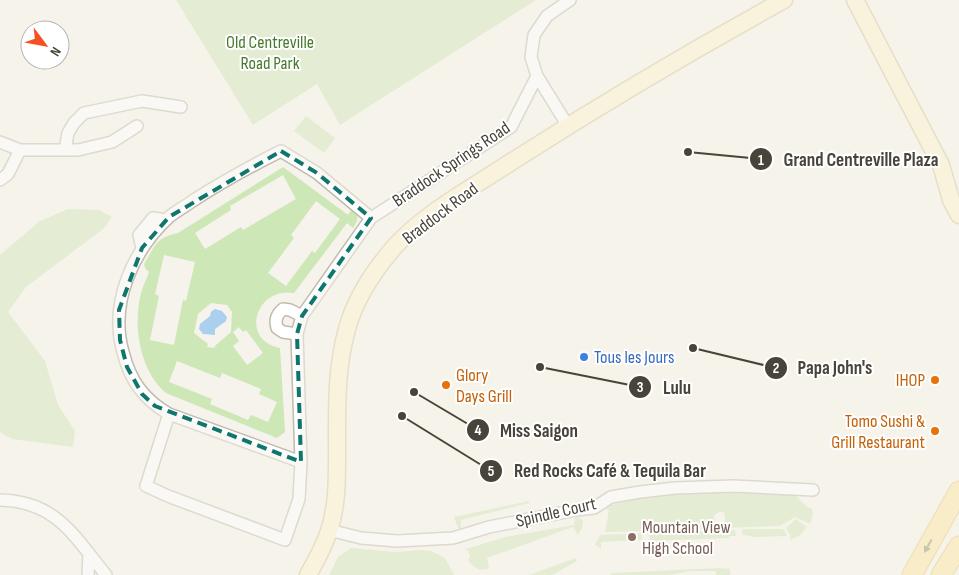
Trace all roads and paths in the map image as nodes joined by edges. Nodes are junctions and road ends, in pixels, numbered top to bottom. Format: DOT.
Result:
graph roads {
  1 [pos="570,0"];
  2 [pos="784,0"];
  3 [pos="855,0"];
  4 [pos="537,76"];
  5 [pos="181,107"];
  6 [pos="137,126"];
  7 [pos="568,126"];
  8 [pos="0,142"];
  9 [pos="20,150"];
  10 [pos="64,150"];
  11 [pos="940,165"];
  12 [pos="0,180"];
  13 [pos="959,184"];
  14 [pos="959,215"];
  15 [pos="370,218"];
  16 [pos="302,316"];
  17 [pos="297,334"];
  18 [pos="169,414"];
  19 [pos="301,462"];
  20 [pos="813,490"];
  21 [pos="959,491"];
  22 [pos="0,500"];
  23 [pos="329,530"];
  24 [pos="957,552"];
  25 [pos="89,554"];
  26 [pos="88,575"];
  27 [pos="106,575"];
  28 [pos="308,575"];
  29 [pos="912,575"];
  30 [pos="941,575"];
  1 -- 4 [label="street"];
  2 -- 7 [label="street, Braddock Road"];
  3 -- 11 [label="street"];
  4 -- 7 [label="street"];
  4 -- 15 [label="street, Braddock Springs Road"];
  5 -- 10 [label="street"];
  6 -- 10 [label="street"];
  7 -- 23 [label="street, Braddock Road"];
  8 -- 9 [label="street"];
  9 -- 10 [label="street"];
  9 -- 12 [label="street"];
  11 -- 13 [label="street"];
  11 -- 14 [label="street"];
  15 -- 16 [label="street, Braddock Springs Road"];
  15 -- 18 [label="street"];
  16 -- 17 [label="street, Braddock Springs Road"];
  16 -- 17 [label="street"];
  17 -- 19 [label="street, Braddock Springs Road"];
  18 -- 19 [label="street"];
  18 -- 19 [label="street, Braddock Springs Road"];
  20 -- 23 [label="street, Spindle Court"];
  21 -- 29 [label="main road, one-way"];
  22 -- 25 [label="street"];
  23 -- 28 [label="street, Braddock Road"];
  24 -- 30 [label="main road"];
  25 -- 26 [label="street"];
  25 -- 27 [label="street"];
}
